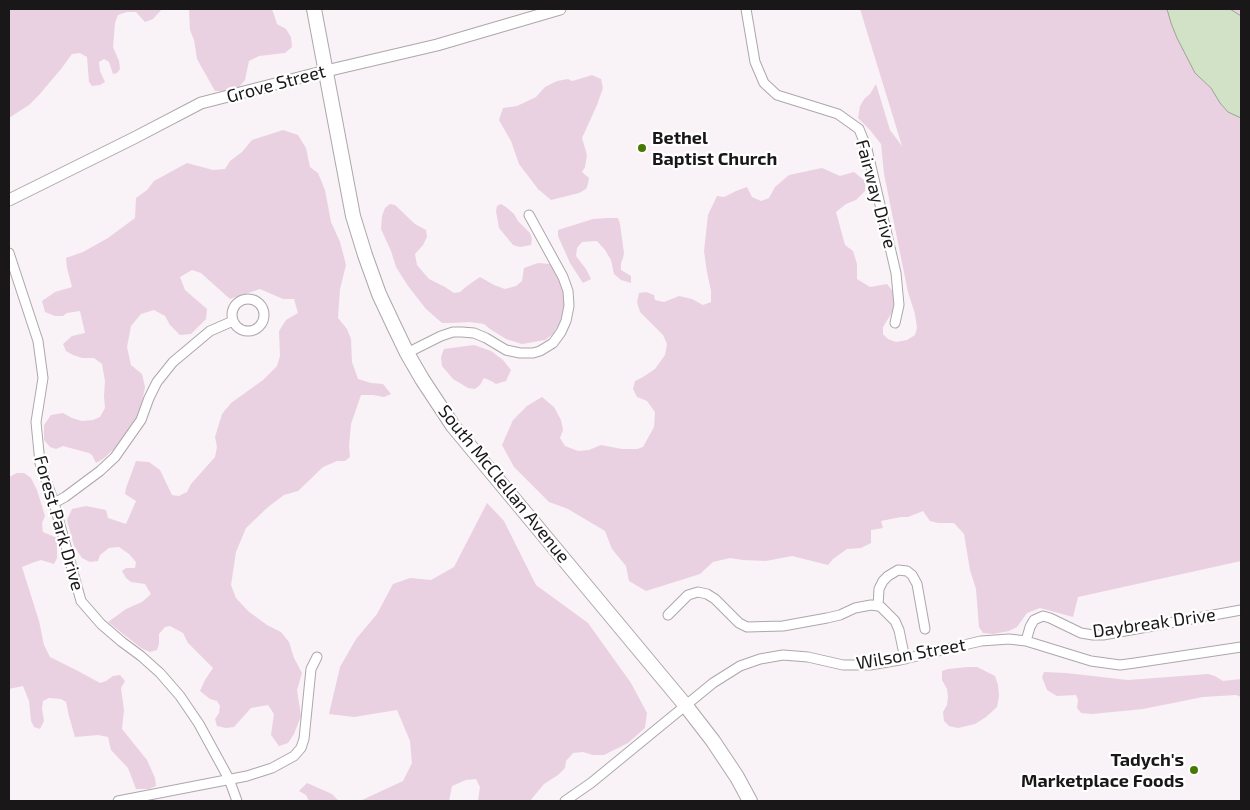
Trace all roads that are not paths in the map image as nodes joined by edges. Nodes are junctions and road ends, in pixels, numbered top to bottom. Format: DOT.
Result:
graph roads {
  1 [pos="314,9"];
  2 [pos="560,9"];
  3 [pos="746,9"];
  4 [pos="326,70"];
  5 [pos="9,200"];
  6 [pos="530,215"];
  7 [pos="9,253"];
  8 [pos="233,321"];
  9 [pos="895,323"];
  10 [pos="407,353"];
  11 [pos="54,503"];
  12 [pos="878,606"];
  13 [pos="1241,610"];
  14 [pos="668,615"];
  15 [pos="925,630"];
  16 [pos="1026,641"];
  17 [pos="1241,647"];
  18 [pos="317,657"];
  19 [pos="905,659"];
  20 [pos="686,706"];
  21 [pos="229,779"];
  22 [pos="118,801"];
  23 [pos="236,801"];
  24 [pos="565,801"];
  25 [pos="750,801"];
  1 -- 4 [label="main road, South McClellan Avenue"];
  2 -- 4 [label="main road, Grove Street"];
  3 -- 9 [label="street, Fairway Drive"];
  4 -- 5 [label="main road, Grove Street"];
  4 -- 10 [label="main road, South McClellan Avenue"];
  6 -- 10 [label="street"];
  7 -- 11 [label="street, Forest Park Drive"];
  8 -- 11 [label="street"];
  10 -- 20 [label="main road, South McClellan Avenue"];
  11 -- 21 [label="street, Forest Park Drive"];
  12 -- 14 [label="street"];
  12 -- 15 [label="street"];
  12 -- 19 [label="street"];
  13 -- 16 [label="street, Daybreak Drive"];
  16 -- 17 [label="street, Wilson Street"];
  16 -- 19 [label="street, Wilson Street"];
  18 -- 21 [label="street"];
  19 -- 20 [label="street, Wilson Street"];
  20 -- 24 [label="street, Wilson Street"];
  20 -- 25 [label="main road, South McClellan Avenue"];
  21 -- 22 [label="street"];
  21 -- 23 [label="street, Forest Park Drive"];
}
